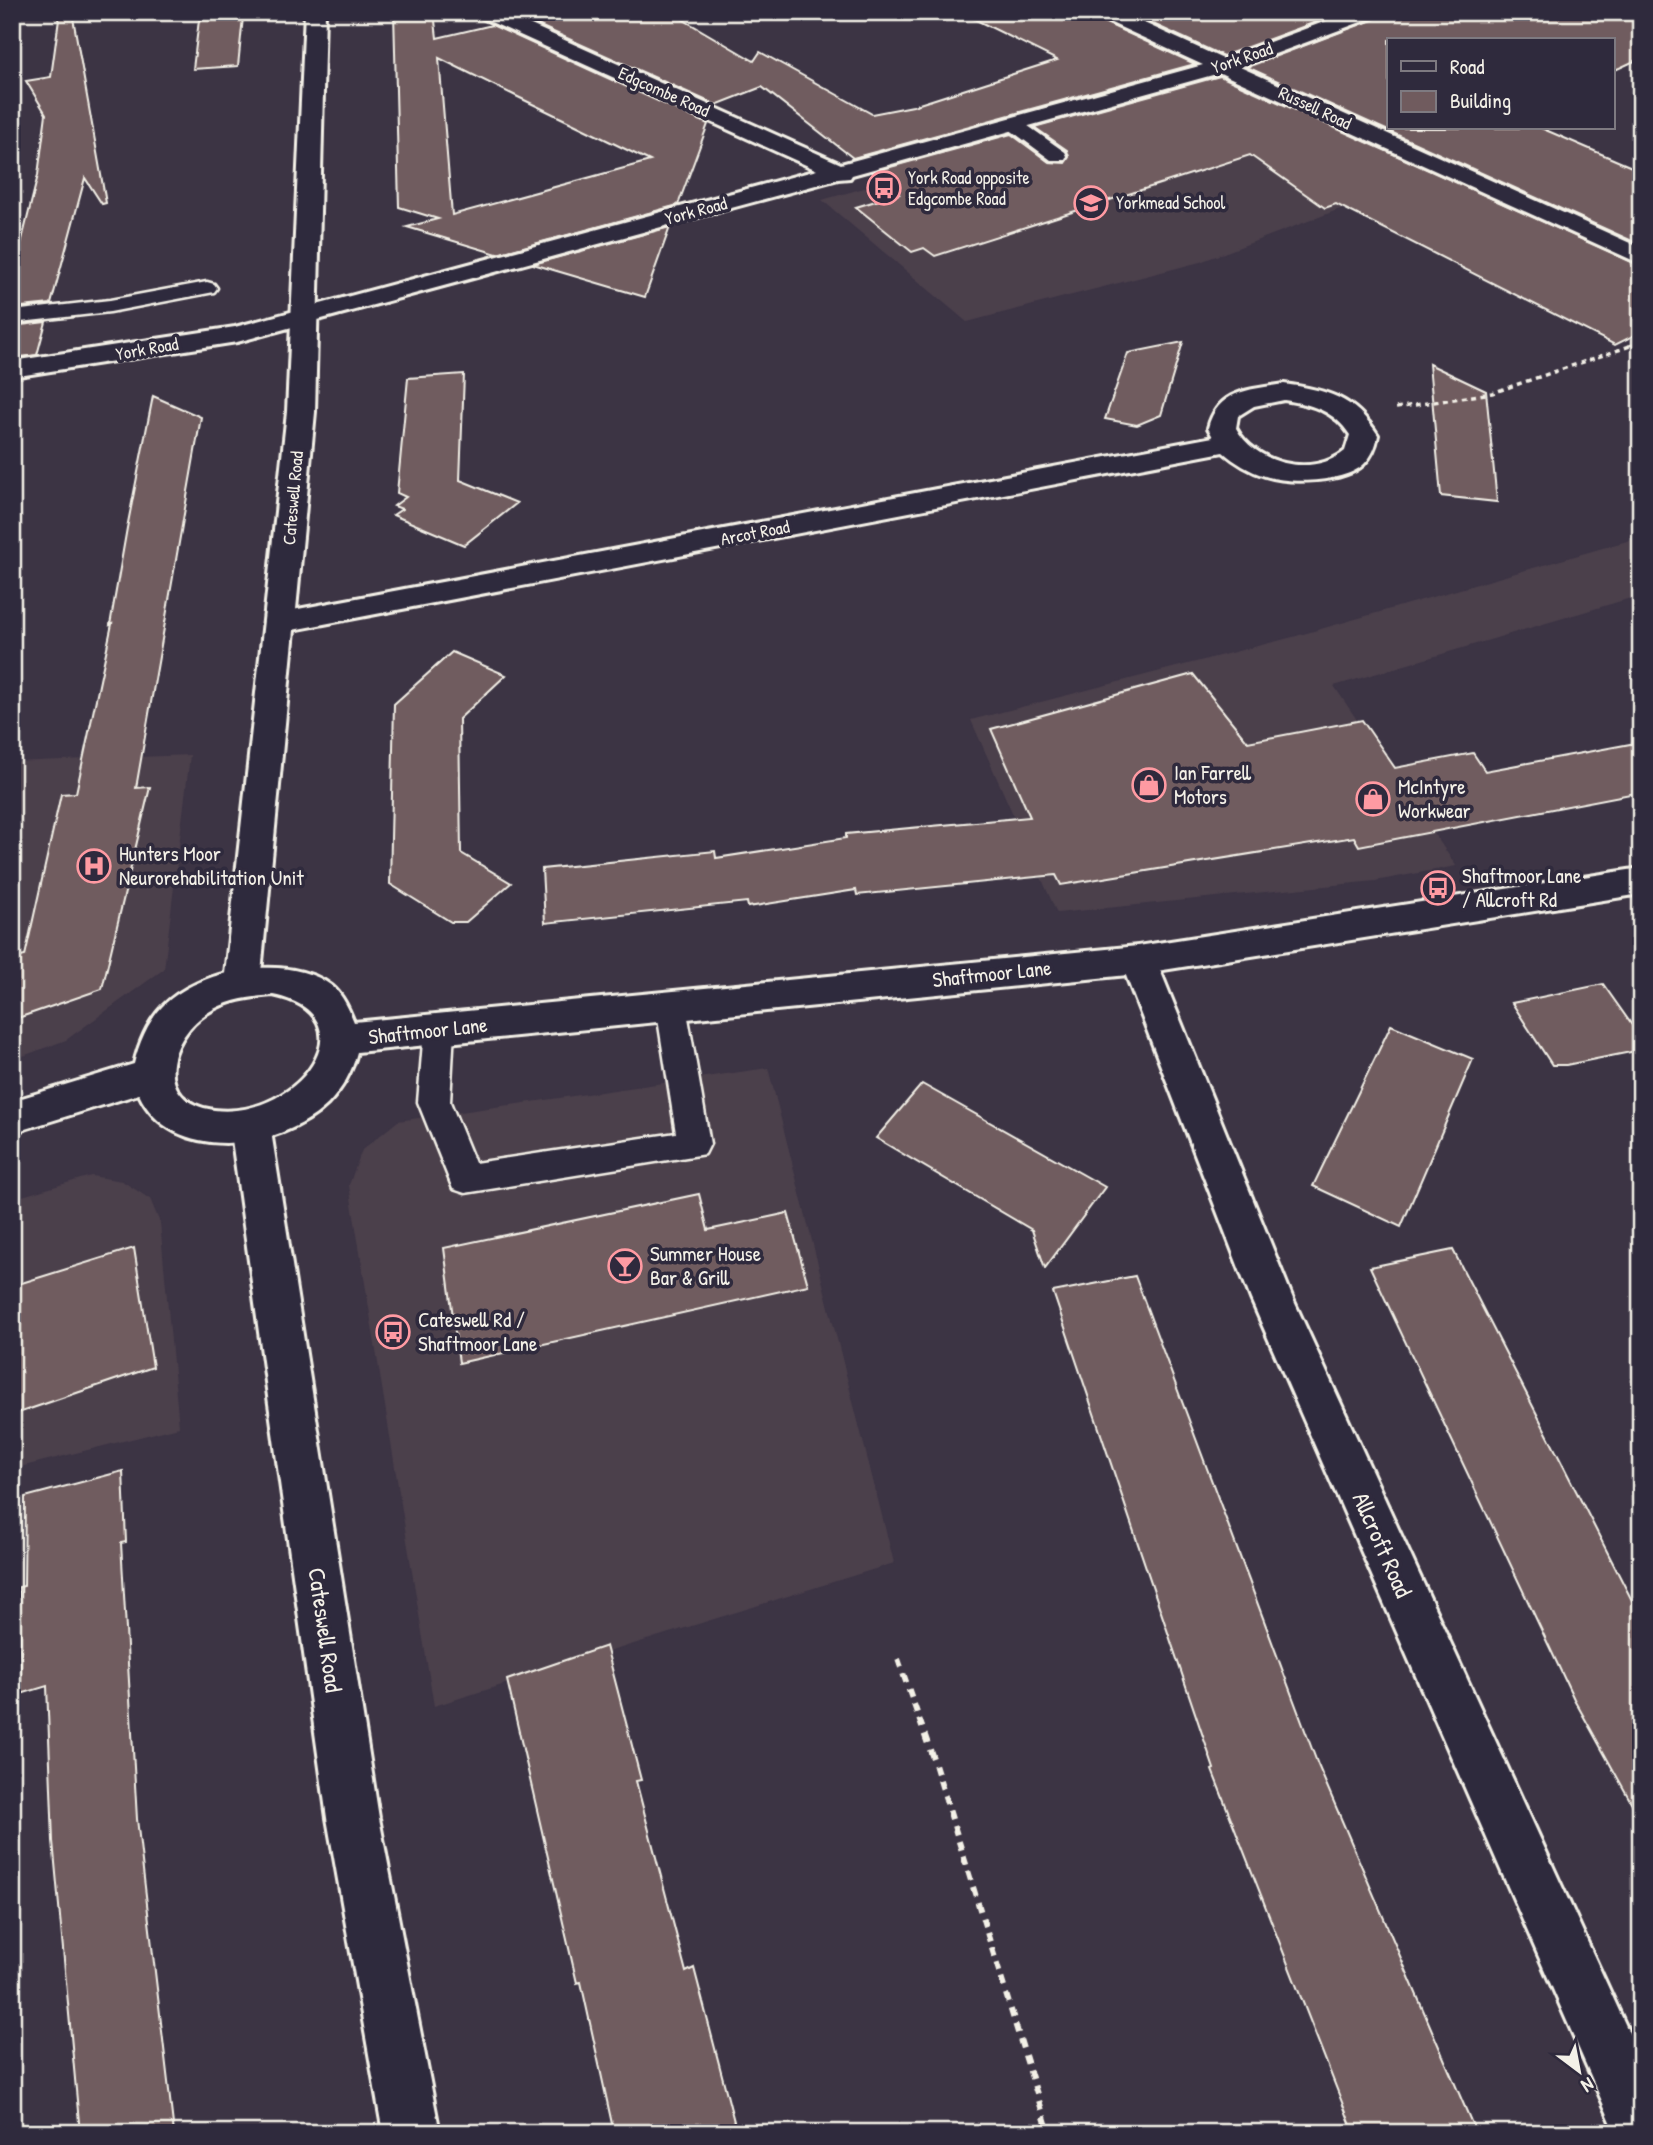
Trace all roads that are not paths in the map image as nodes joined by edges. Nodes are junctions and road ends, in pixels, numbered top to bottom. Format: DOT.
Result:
graph roads {
  1 [pos="315,12"];
  2 [pos="485,12"];
  3 [pos="1103,12"];
  4 [pos="1370,12"];
  5 [pos="1223,66"];
  6 [pos="1016,125"];
  7 [pos="1058,156"];
  8 [pos="842,173"];
  9 [pos="1641,257"];
  10 [pos="207,288"];
  11 [pos="301,315"];
  12 [pos="12,317"];
  13 [pos="12,369"];
  14 [pos="1227,443"];
  15 [pos="282,622"];
  16 [pos="1641,881"];
  17 [pos="1138,960"];
  18 [pos="242,983"];
  19 [pos="671,1006"];
  20 [pos="439,1030"];
  21 [pos="339,1040"];
  22 [pos="152,1074"];
  23 [pos="12,1117"];
  24 [pos="250,1125"];
  25 [pos="1641,2124"];
  26 [pos="412,2133"];
  1 -- 11 [label="street, Cateswell Road"];
  2 -- 8 [label="street, Edgcombe Road"];
  3 -- 5 [label="street, Russell Road"];
  4 -- 5 [label="street, York Road"];
  5 -- 6 [label="street, York Road"];
  5 -- 9 [label="street, Russell Road"];
  6 -- 7 [label="lane"];
  6 -- 8 [label="street, York Road"];
  8 -- 11 [label="street, York Road"];
  10 -- 12 [label="lane"];
  11 -- 13 [label="street, York Road"];
  11 -- 15 [label="street, Cateswell Road"];
  14 -- 14 [label="street"];
  14 -- 15 [label="street, Arcot Road"];
  15 -- 18 [label="street, Cateswell Road"];
  16 -- 17 [label="street, Shaftmoor Lane"];
  17 -- 19 [label="street, Shaftmoor Lane"];
  17 -- 25 [label="street, Allcroft Road"];
  18 -- 21 [label="street"];
  18 -- 22 [label="street"];
  19 -- 20 [label="street, Shaftmoor Lane"];
  19 -- 20 [label="lane"];
  20 -- 21 [label="street, Shaftmoor Lane"];
  21 -- 24 [label="street"];
  22 -- 23 [label="street"];
  22 -- 24 [label="street"];
  24 -- 26 [label="street, Cateswell Road"];
}
